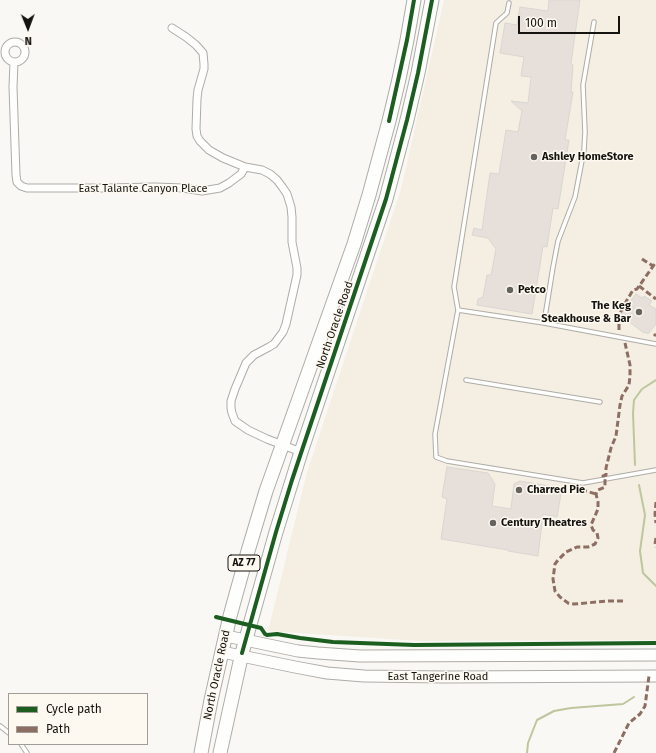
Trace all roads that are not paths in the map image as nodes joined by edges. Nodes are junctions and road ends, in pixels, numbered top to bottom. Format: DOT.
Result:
graph roads {
  1 [pos="414,0"];
  2 [pos="432,0"];
  3 [pos="509,3"];
  4 [pos="594,22"];
  5 [pos="172,28"];
  6 [pos="14,62"];
  7 [pos="245,167"];
  8 [pos="458,310"];
  9 [pos="544,323"];
  10 [pos="656,344"];
  11 [pos="466,380"];
  12 [pos="600,402"];
  13 [pos="283,445"];
  14 [pos="301,452"];
  15 [pos="656,470"];
  16 [pos="226,636"];
  17 [pos="246,640"];
  18 [pos="222,652"];
  19 [pos="656,655"];
  20 [pos="242,656"];
  21 [pos="656,676"];
  22 [pos="0,726"];
  23 [pos="8,732"];
  24 [pos="200,753"];
  25 [pos="220,753"];
  1 -- 13 [label="highway, North Oracle Road / AZ 77"];
  2 -- 14 [label="highway, North Oracle Road / AZ 77"];
  3 -- 8 [label="lane"];
  4 -- 9 [label="lane"];
  5 -- 7 [label="street"];
  6 -- 7 [label="street, East Talante Canyon Place"];
  7 -- 13 [label="street"];
  8 -- 9 [label="lane"];
  8 -- 15 [label="lane"];
  9 -- 10 [label="lane"];
  11 -- 12 [label="lane"];
  13 -- 14 [label="street"];
  13 -- 16 [label="highway, North Oracle Road / AZ 77"];
  14 -- 17 [label="highway, North Oracle Road / AZ 77"];
  16 -- 17 [label="main road, East Tangerine Road"];
  16 -- 18 [label="highway, North Oracle Road / AZ 77"];
  17 -- 19 [label="main road, East Tangerine Road"];
  17 -- 20 [label="highway, North Oracle Road / AZ 77"];
  18 -- 20 [label="main road, East Tangerine Road"];
  18 -- 24 [label="highway, North Oracle Road / AZ 77"];
  20 -- 21 [label="main road, East Tangerine Road"];
  20 -- 25 [label="highway, North Oracle Road / AZ 77"];
  22 -- 23 [label="lane"];
}
